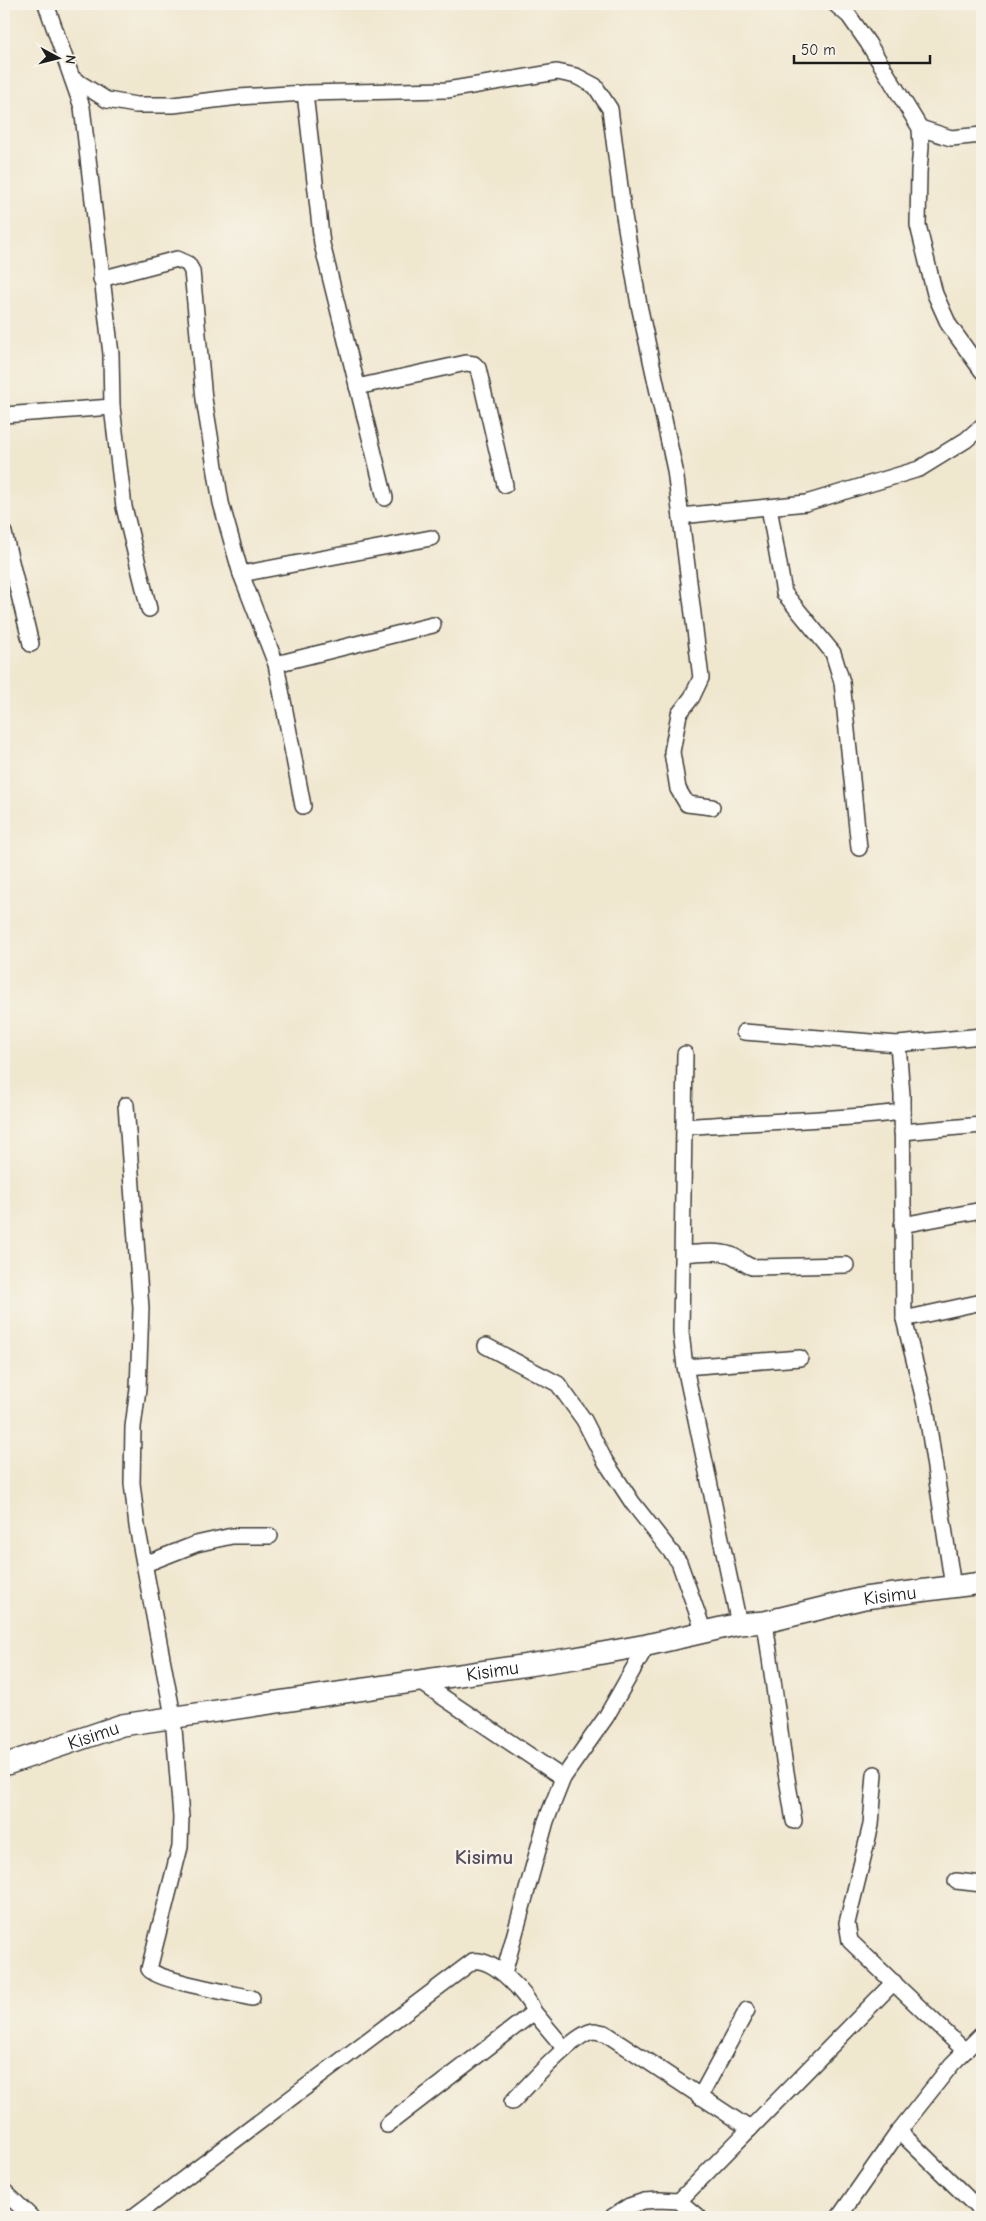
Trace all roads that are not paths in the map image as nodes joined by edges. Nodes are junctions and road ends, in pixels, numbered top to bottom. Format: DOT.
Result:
graph roads {
  1 [pos="46,4"];
  2 [pos="835,4"];
  3 [pos="72,78"];
  4 [pos="305,94"];
  5 [pos="920,128"];
  6 [pos="982,135"];
  7 [pos="101,279"];
  8 [pos="982,371"];
  9 [pos="358,387"];
  10 [pos="112,407"];
  11 [pos="4,415"];
  12 [pos="982,426"];
  13 [pos="505,485"];
  14 [pos="386,498"];
  15 [pos="769,507"];
  16 [pos="681,516"];
  17 [pos="4,533"];
  18 [pos="431,538"];
  19 [pos="241,574"];
  20 [pos="149,609"];
  21 [pos="433,625"];
  22 [pos="31,644"];
  23 [pos="276,664"];
  24 [pos="303,806"];
  25 [pos="712,807"];
  26 [pos="859,848"];
  27 [pos="744,1032"];
  28 [pos="982,1036"];
  29 [pos="898,1044"];
  30 [pos="685,1054"];
  31 [pos="126,1105"];
  32 [pos="902,1112"];
  33 [pos="982,1125"];
  34 [pos="684,1127"];
  35 [pos="902,1132"];
  36 [pos="982,1210"];
  37 [pos="902,1225"];
  38 [pos="682,1254"];
  39 [pos="846,1265"];
  40 [pos="982,1302"];
  41 [pos="904,1319"];
  42 [pos="486,1346"];
  43 [pos="800,1358"];
  44 [pos="685,1367"];
  45 [pos="270,1536"];
  46 [pos="145,1564"];
  47 [pos="982,1583"];
  48 [pos="954,1587"];
  49 [pos="765,1622"];
  50 [pos="739,1624"];
  51 [pos="704,1632"];
  52 [pos="647,1645"];
  53 [pos="419,1681"];
  54 [pos="173,1716"];
  55 [pos="4,1765"];
  56 [pos="876,1774"];
  57 [pos="563,1778"];
  58 [pos="794,1821"];
  59 [pos="956,1881"];
  60 [pos="982,1884"];
  61 [pos="504,1974"];
  62 [pos="894,1982"];
  63 [pos="252,1998"];
  64 [pos="748,2010"];
  65 [pos="534,2012"];
  66 [pos="982,2034"];
  67 [pos="565,2049"];
  68 [pos="965,2051"];
  69 [pos="700,2097"];
  70 [pos="512,2102"];
  71 [pos="388,2125"];
  72 [pos="750,2129"];
  73 [pos="899,2132"];
  74 [pos="4,2191"];
  75 [pos="679,2201"];
  76 [pos="982,2212"];
  77 [pos="31,2217"];
  78 [pos="133,2217"];
  79 [pos="612,2217"];
  80 [pos="698,2217"];
  81 [pos="839,2217"];
  1 -- 3 [label="street"];
  2 -- 5 [label="street"];
  3 -- 4 [label="street"];
  3 -- 7 [label="street"];
  4 -- 9 [label="street"];
  4 -- 16 [label="street"];
  5 -- 6 [label="street"];
  5 -- 8 [label="street"];
  7 -- 10 [label="street"];
  7 -- 19 [label="street"];
  9 -- 13 [label="street"];
  9 -- 14 [label="street"];
  10 -- 11 [label="street"];
  10 -- 20 [label="street"];
  12 -- 15 [label="street"];
  15 -- 16 [label="street"];
  15 -- 26 [label="street"];
  16 -- 25 [label="street"];
  17 -- 22 [label="street"];
  18 -- 19 [label="street"];
  19 -- 23 [label="street"];
  21 -- 23 [label="street"];
  23 -- 24 [label="street"];
  27 -- 29 [label="street"];
  28 -- 29 [label="street"];
  29 -- 32 [label="street"];
  30 -- 34 [label="street"];
  31 -- 46 [label="street"];
  32 -- 34 [label="street"];
  32 -- 35 [label="street"];
  33 -- 35 [label="street"];
  34 -- 38 [label="street"];
  35 -- 37 [label="street"];
  36 -- 37 [label="street"];
  37 -- 41 [label="street"];
  38 -- 39 [label="street"];
  38 -- 44 [label="street"];
  40 -- 41 [label="street"];
  41 -- 48 [label="street"];
  42 -- 51 [label="street"];
  43 -- 44 [label="street"];
  44 -- 50 [label="street"];
  45 -- 46 [label="street"];
  46 -- 54 [label="street"];
  47 -- 48 [label="street, Kisimu"];
  48 -- 49 [label="street, Kisimu"];
  49 -- 50 [label="street, Kisimu"];
  49 -- 58 [label="street"];
  50 -- 51 [label="street, Kisimu"];
  51 -- 52 [label="street, Kisimu"];
  52 -- 53 [label="street, Kisimu"];
  52 -- 57 [label="street"];
  53 -- 54 [label="street, Kisimu"];
  53 -- 57 [label="street"];
  54 -- 55 [label="street, Kisimu"];
  54 -- 63 [label="street"];
  56 -- 62 [label="street"];
  57 -- 61 [label="street"];
  59 -- 60 [label="street"];
  61 -- 65 [label="street"];
  61 -- 78 [label="street"];
  62 -- 68 [label="street"];
  62 -- 72 [label="street"];
  64 -- 69 [label="street"];
  65 -- 67 [label="street"];
  65 -- 71 [label="street"];
  66 -- 68 [label="street"];
  67 -- 69 [label="street"];
  67 -- 70 [label="street"];
  68 -- 73 [label="street"];
  69 -- 72 [label="street"];
  72 -- 75 [label="street"];
  73 -- 76 [label="street"];
  73 -- 81 [label="street"];
  74 -- 77 [label="street"];
  75 -- 79 [label="street"];
  75 -- 80 [label="street"];
}
